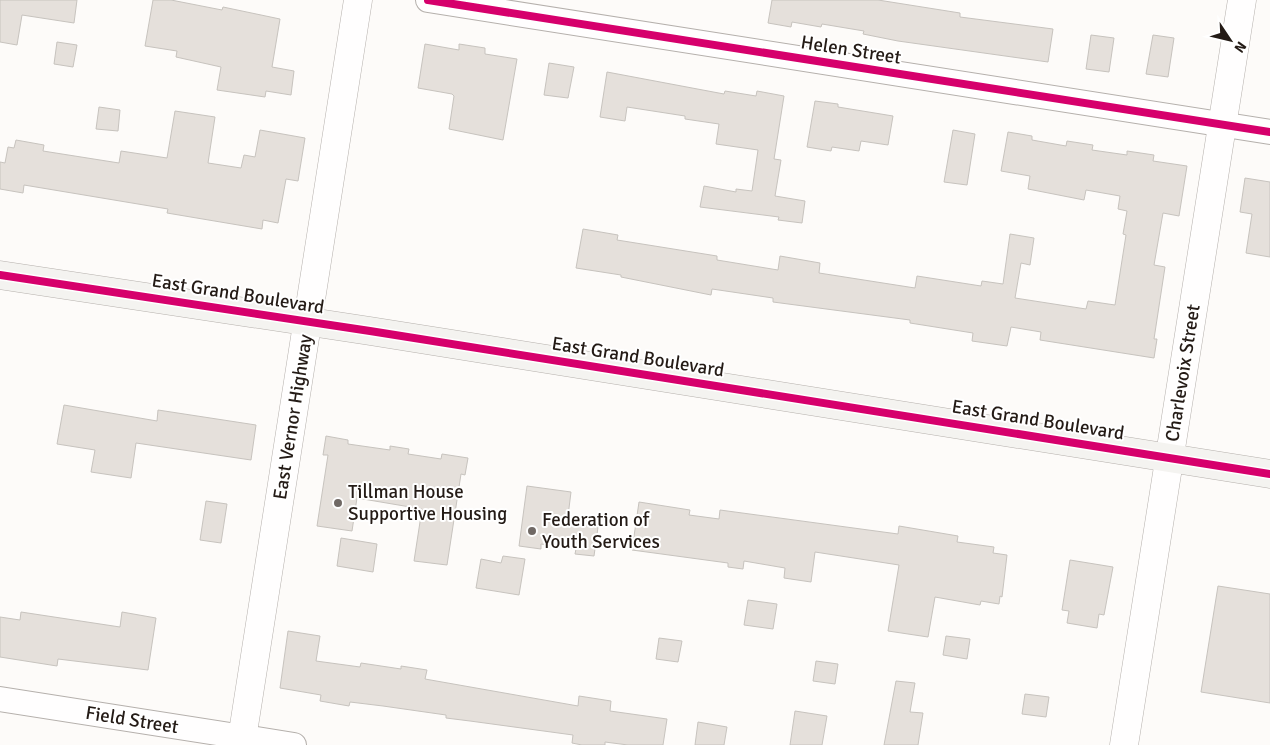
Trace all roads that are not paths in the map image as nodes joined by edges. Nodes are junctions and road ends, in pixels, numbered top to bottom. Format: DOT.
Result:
graph roads {
  1 [pos="358,0"];
  2 [pos="428,0"];
  3 [pos="1242,0"];
  4 [pos="1222,125"];
  5 [pos="1270,132"];
  6 [pos="0,275"];
  7 [pos="308,321"];
  8 [pos="1170,457"];
  9 [pos="1270,474"];
  10 [pos="0,699"];
  11 [pos="241,741"];
  12 [pos="294,745"];
  13 [pos="1124,745"];
  1 -- 7 [label="street, East Vernor Highway"];
  2 -- 4 [label="street, Helen Street"];
  3 -- 4 [label="street, Charlevoix Street"];
  4 -- 5 [label="street, Helen Street"];
  4 -- 8 [label="street, Charlevoix Street"];
  6 -- 7 [label="main road, East Grand Boulevard"];
  7 -- 8 [label="main road, East Grand Boulevard"];
  7 -- 11 [label="street, East Vernor Highway"];
  8 -- 9 [label="main road, East Grand Boulevard"];
  8 -- 13 [label="street, Charlevoix Street"];
  10 -- 11 [label="street, Field Street"];
  11 -- 12 [label="street, Field Street"];
}
